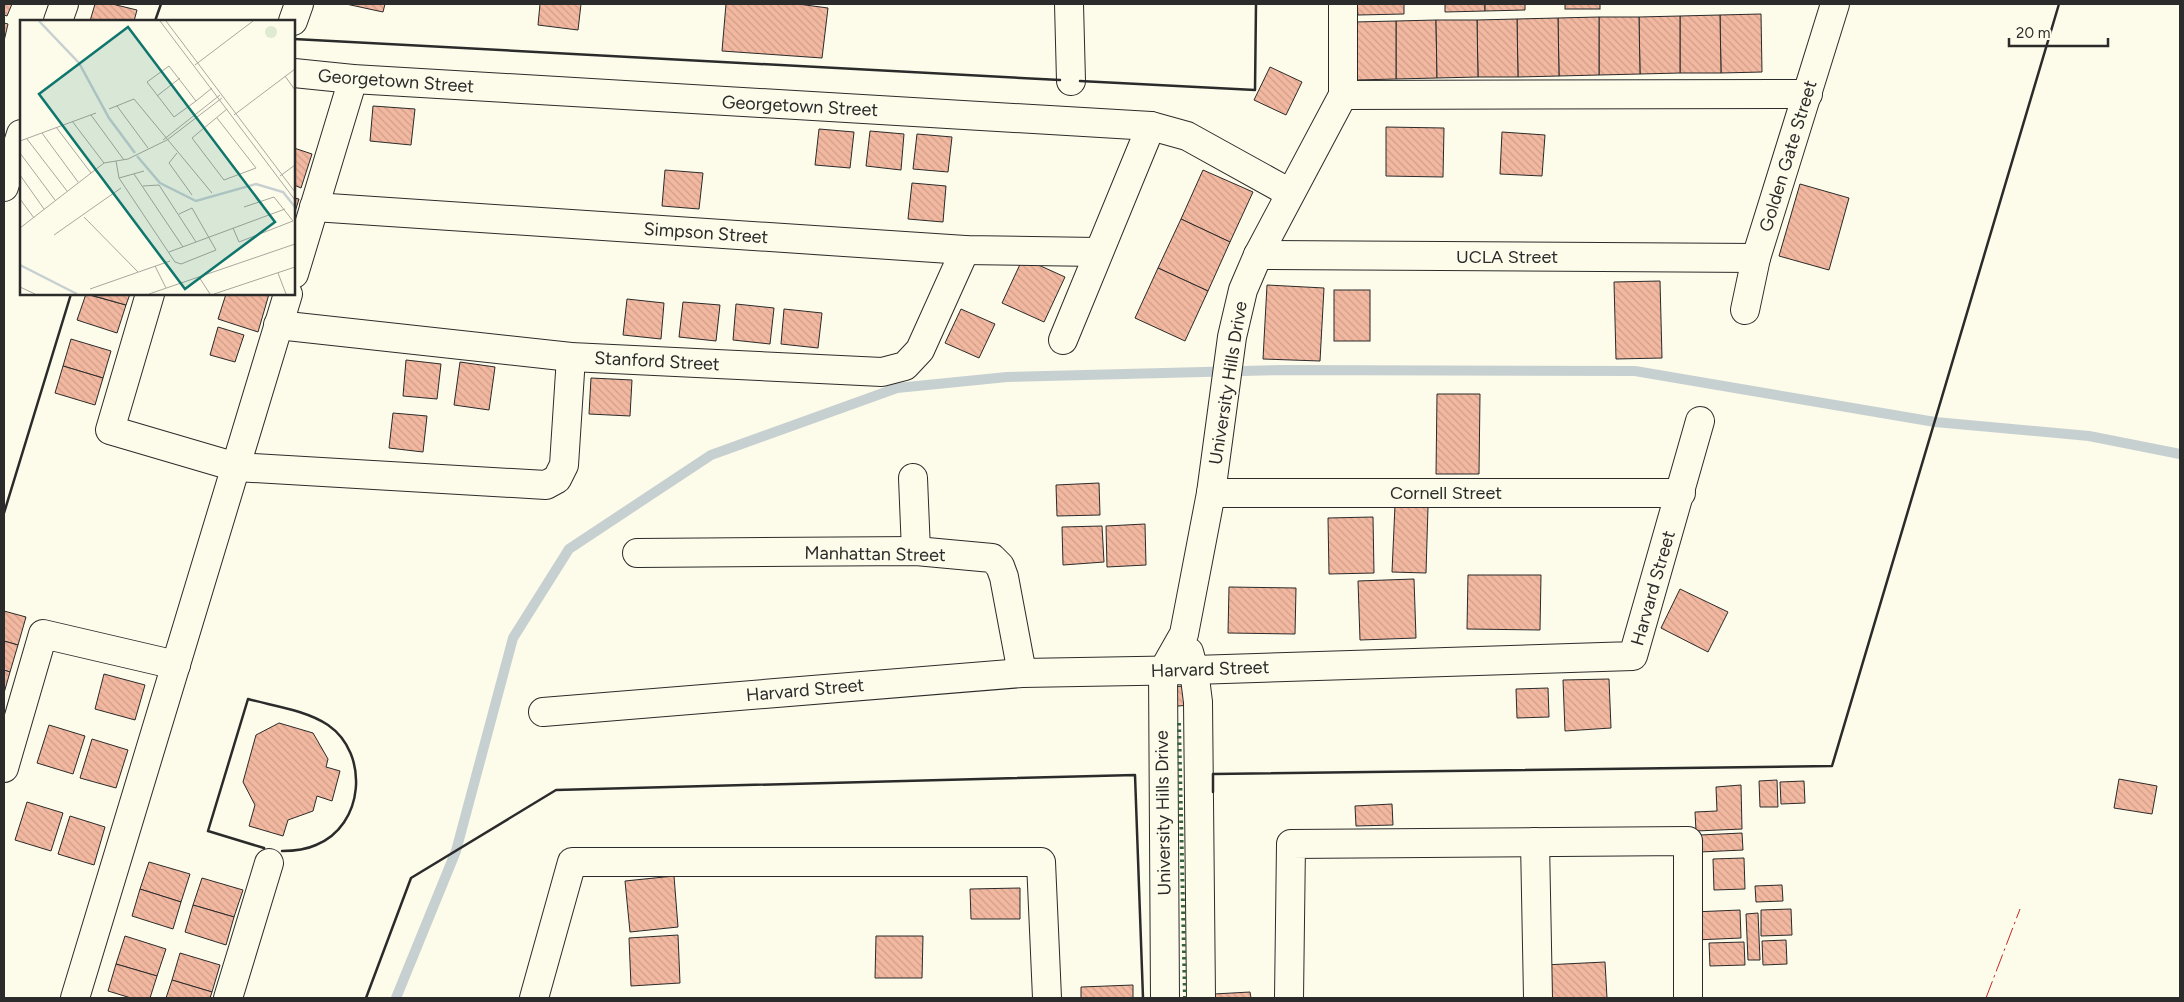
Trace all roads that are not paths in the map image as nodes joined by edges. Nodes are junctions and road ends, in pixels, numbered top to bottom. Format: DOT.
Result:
graph roads {
  1 [pos="64,4"];
  2 [pos="299,4"];
  3 [pos="1069,4"];
  4 [pos="1343,4"];
  5 [pos="1835,4"];
  6 [pos="58,20"];
  7 [pos="293,20"];
  8 [pos="295,73"];
  9 [pos="353,79"];
  10 [pos="1071,81"];
  11 [pos="1808,94"];
  12 [pos="1343,95"];
  13 [pos="1151,126"];
  14 [pos="20,136"];
  15 [pos="8,161"];
  16 [pos="4,187"];
  17 [pos="1290,193"];
  18 [pos="314,207"];
  19 [pos="965,250"];
  20 [pos="1097,252"];
  21 [pos="1258,255"];
  22 [pos="1756,258"];
  23 [pos="295,271"];
  24 [pos="150,295"];
  25 [pos="288,295"];
  26 [pos="1745,310"];
  27 [pos="278,325"];
  28 [pos="1063,340"];
  29 [pos="571,357"];
  30 [pos="1700,421"];
  31 [pos="236,467"];
  32 [pos="913,478"];
  33 [pos="1211,493"];
  34 [pos="1681,493"];
  35 [pos="916,551"];
  36 [pos="637,553"];
  37 [pos="1184,634"];
  38 [pos="176,665"];
  39 [pos="1194,670"];
  40 [pos="1163,671"];
  41 [pos="1022,673"];
  42 [pos="544,712"];
  43 [pos="4,768"];
  44 [pos="1535,842"];
  45 [pos="270,863"];
  46 [pos="75,998"];
  47 [pos="228,998"];
  48 [pos="534,998"];
  49 [pos="1034,998"];
  50 [pos="1047,998"];
  51 [pos="1165,998"];
  52 [pos="1201,998"];
  53 [pos="1288,998"];
  54 [pos="1538,998"];
  55 [pos="1688,998"];
  1 -- 6 [label="street"];
  2 -- 7 [label="street"];
  3 -- 10 [label="street"];
  4 -- 12 [label="street, University Hills Drive"];
  5 -- 11 [label="street, Golden Gate Street"];
  8 -- 9 [label="street, Georgetown Street"];
  9 -- 13 [label="street, Georgetown Street"];
  9 -- 18 [label="street"];
  11 -- 12 [label="street"];
  11 -- 22 [label="street, Golden Gate Street"];
  12 -- 17 [label="street, University Hills Drive"];
  13 -- 17 [label="street, Georgetown Street"];
  13 -- 20 [label="street"];
  14 -- 15 [label="street"];
  15 -- 16 [label="street"];
  17 -- 21 [label="street, University Hills Drive"];
  18 -- 19 [label="street, Simpson Street"];
  18 -- 23 [label="street"];
  19 -- 20 [label="street, Simpson Street"];
  19 -- 29 [label="street, Stanford Street"];
  20 -- 28 [label="street"];
  21 -- 22 [label="street, UCLA Street"];
  21 -- 33 [label="street, University Hills Drive"];
  22 -- 26 [label="street, Golden Gate Street"];
  24 -- 31 [label="street"];
  25 -- 27 [label="street"];
  27 -- 29 [label="street, Stanford Street"];
  27 -- 31 [label="street"];
  29 -- 31 [label="street"];
  30 -- 34 [label="street, Harvard Street"];
  31 -- 38 [label="street"];
  32 -- 35 [label="street"];
  33 -- 34 [label="street, Cornell Street"];
  33 -- 37 [label="street, University Hills Drive"];
  34 -- 39 [label="street, Harvard Street"];
  35 -- 36 [label="street, Manhattan Street"];
  35 -- 41 [label="street, Manhattan Street"];
  37 -- 39 [label="street, University Hills Drive"];
  37 -- 40 [label="street, University Hills Drive"];
  38 -- 43 [label="street"];
  38 -- 46 [label="street"];
  39 -- 40 [label="street, Harvard Street"];
  39 -- 52 [label="street, University Hills Drive"];
  40 -- 41 [label="street, Harvard Street"];
  40 -- 51 [label="street, University Hills Drive"];
  41 -- 42 [label="street, Harvard Street"];
  44 -- 53 [label="street"];
  44 -- 54 [label="street"];
  44 -- 55 [label="street"];
  45 -- 47 [label="street"];
  48 -- 50 [label="street"];
  49 -- 50 [label="street"];
}
